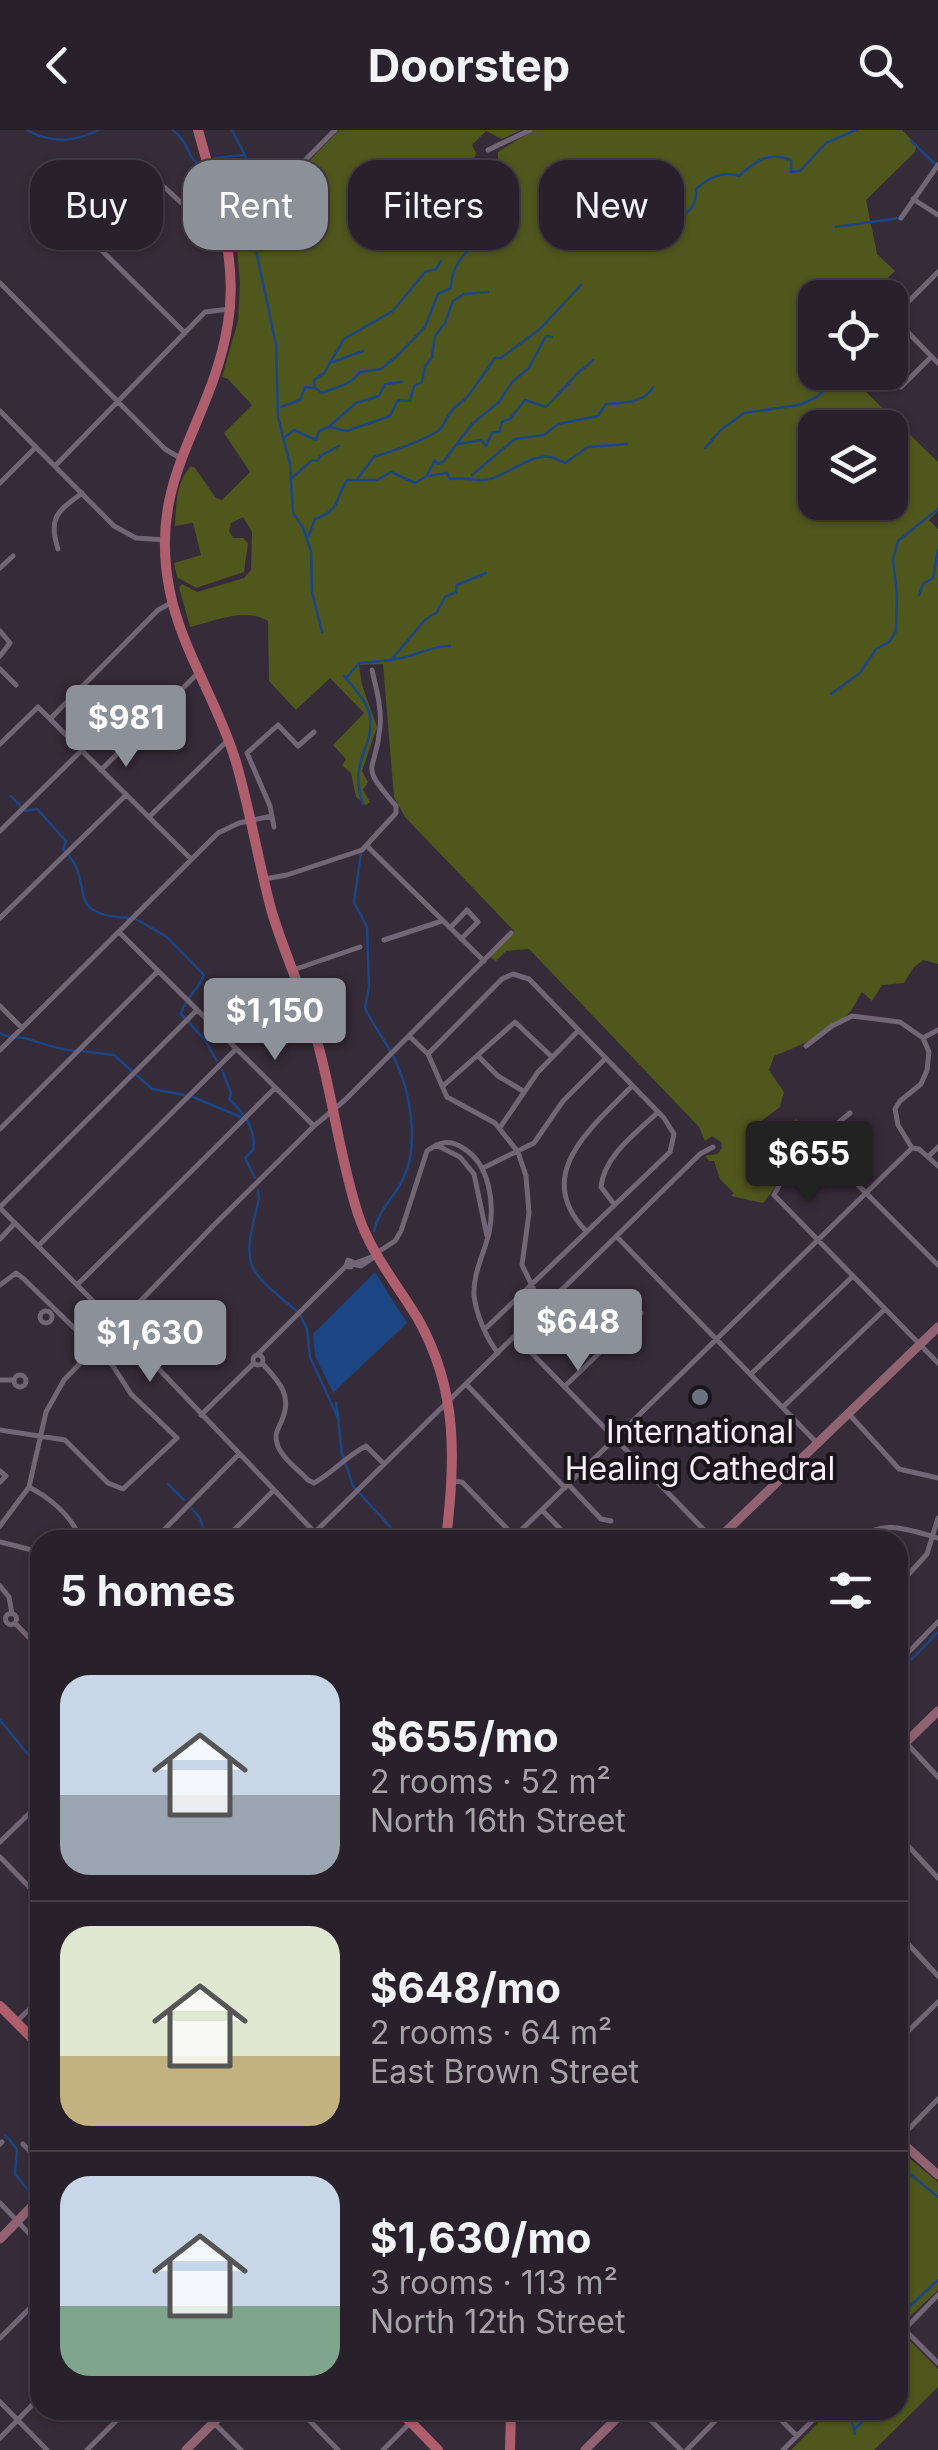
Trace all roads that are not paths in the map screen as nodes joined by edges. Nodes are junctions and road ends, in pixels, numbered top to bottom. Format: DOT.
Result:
graph roads {
  1 [pos="198,130"];
  2 [pos="335,130"];
  3 [pos="530,130"];
  4 [pos="488,150"];
  5 [pos="206,160"];
  6 [pos="305,160"];
  7 [pos="938,165"];
  8 [pos="163,186"];
  9 [pos="914,199"];
  10 [pos="183,205"];
  11 [pos="938,215"];
  12 [pos="901,218"];
  13 [pos="101,250"];
  14 [pos="227,250"];
  15 [pos="938,272"];
  16 [pos="0,283"];
  17 [pos="230,309"];
  18 [pos="185,333"];
  19 [pos="931,356"];
  20 [pos="938,363"];
  21 [pos="908,379"];
  22 [pos="118,402"];
  23 [pos="0,411"];
  24 [pos="36,447"];
  25 [pos="180,458"];
  26 [pos="55,466"];
  27 [pos="0,482"];
  28 [pos="82,493"];
  29 [pos="164,540"];
  30 [pos="58,549"];
  31 [pos="13,556"];
  32 [pos="0,568"];
  33 [pos="172,603"];
  34 [pos="0,631"];
  35 [pos="0,656"];
  36 [pos="0,668"];
  37 [pos="372,670"];
  38 [pos="200,671"];
  39 [pos="16,685"];
  40 [pos="50,718"];
  41 [pos="314,732"];
  42 [pos="229,741"];
  43 [pos="0,744"];
  44 [pos="82,750"];
  45 [pos="102,770"];
  46 [pos="126,795"];
  47 [pos="272,816"];
  48 [pos="148,817"];
  49 [pos="250,821"];
  50 [pos="274,827"];
  51 [pos="0,831"];
  52 [pos="367,846"];
  53 [pos="191,859"];
  54 [pos="264,880"];
  55 [pos="0,918"];
  56 [pos="442,921"];
  57 [pos="450,928"];
  58 [pos="119,932"];
  59 [pos="510,933"];
  60 [pos="384,940"];
  61 [pos="461,940"];
  62 [pos="360,947"];
  63 [pos="484,961"];
  64 [pos="293,970"];
  65 [pos="158,971"];
  66 [pos="0,1006"];
  67 [pos="197,1010"];
  68 [pos="22,1028"];
  69 [pos="938,1030"];
  70 [pos="577,1032"];
  71 [pos="409,1036"];
  72 [pos="923,1038"];
  73 [pos="806,1046"];
  74 [pos="236,1049"];
  75 [pos="0,1050"];
  76 [pos="428,1054"];
  77 [pos="478,1056"];
  78 [pos="552,1057"];
  79 [pos="604,1060"];
  80 [pos="443,1086"];
  81 [pos="631,1087"];
  82 [pos="275,1088"];
  83 [pos="523,1091"];
  84 [pos="334,1110"];
  85 [pos="657,1113"];
  86 [pos="850,1113"];
  87 [pos="314,1126"];
  88 [pos="500,1127"];
  89 [pos="0,1129"];
  90 [pos="436,1145"];
  91 [pos="714,1147"];
  92 [pos="938,1147"];
  93 [pos="915,1148"];
  94 [pos="518,1152"];
  95 [pos="929,1156"];
  96 [pos="938,1166"];
  97 [pos="483,1168"];
  98 [pos="820,1170"];
  99 [pos="867,1192"];
  100 [pos="614,1204"];
  101 [pos="0,1208"];
  102 [pos="16,1223"];
  103 [pos="586,1232"];
  104 [pos="616,1236"];
  105 [pos="0,1239"];
  106 [pos="488,1239"];
  107 [pos="818,1240"];
  108 [pos="38,1246"];
  109 [pos="376,1254"];
  110 [pos="938,1265"];
  111 [pos="852,1276"];
  112 [pos="0,1284"];
  113 [pos="531,1285"];
  114 [pos="77,1286"];
  115 [pos="540,1302"];
  116 [pos="885,1309"];
  117 [pos="641,1313"];
  118 [pos="118,1326"];
  119 [pos="938,1327"];
  120 [pos="485,1329"];
  121 [pos="516,1336"];
  122 [pos="717,1339"];
  123 [pos="920,1344"];
  124 [pos="96,1348"];
  125 [pos="498,1353"];
  126 [pos="258,1363"];
  127 [pos="938,1363"];
  128 [pos="751,1374"];
  129 [pos="0,1380"];
  130 [pos="14,1380"];
  131 [pos="466,1384"];
  132 [pos="566,1386"];
  133 [pos="448,1402"];
  134 [pos="784,1407"];
  135 [pos="848,1414"];
  136 [pos="201,1415"];
  137 [pos="0,1430"];
  138 [pos="41,1434"];
  139 [pos="616,1438"];
  140 [pos="817,1443"];
  141 [pos="239,1454"];
  142 [pos="385,1465"];
  143 [pos="0,1472"];
  144 [pos="938,1478"];
  145 [pos="453,1481"];
  146 [pos="0,1482"];
  147 [pos="567,1486"];
  148 [pos="30,1487"];
  149 [pos="274,1490"];
  150 [pos="542,1510"];
  151 [pos="0,1513"];
  152 [pos="938,1518"];
  153 [pos="6,1519"];
  154 [pos="611,1521"];
  155 [pos="0,1526"];
  156 [pos="76,1530"];
  157 [pos="164,1530"];
  158 [pos="234,1530"];
  159 [pos="312,1530"];
  160 [pos="318,1530"];
  161 [pos="447,1530"];
  162 [pos="506,1530"];
  163 [pos="523,1530"];
  164 [pos="561,1530"];
  165 [pos="705,1530"];
  166 [pos="726,1530"];
  167 [pos="872,1530"];
  168 [pos="899,1530"];
  169 [pos="908,1532"];
  170 [pos="936,1537"];
  171 [pos="0,1542"];
  172 [pos="30,1550"];
  173 [pos="908,1575"];
  174 [pos="0,1586"];
  175 [pos="938,1622"];
  176 [pos="30,1639"];
  177 [pos="908,1652"];
  178 [pos="938,1711"];
  179 [pos="908,1740"];
  180 [pos="908,1751"];
  181 [pos="938,1777"];
  182 [pos="30,1811"];
  183 [pos="0,1842"];
  184 [pos="908,1846"];
  185 [pos="0,1857"];
  186 [pos="938,1878"];
  187 [pos="30,1888"];
  188 [pos="908,1948"];
  189 [pos="938,1976"];
  190 [pos="938,2002"];
  191 [pos="0,2006"];
  192 [pos="30,2009"];
  193 [pos="16,2022"];
  194 [pos="908,2031"];
  195 [pos="30,2036"];
  196 [pos="938,2099"];
  197 [pos="908,2130"];
  198 [pos="23,2144"];
  199 [pos="908,2149"];
  200 [pos="30,2151"];
  201 [pos="938,2175"];
  202 [pos="0,2203"];
  203 [pos="30,2208"];
  204 [pos="17,2222"];
  205 [pos="30,2235"];
  206 [pos="0,2239"];
  207 [pos="938,2295"];
  208 [pos="30,2308"];
  209 [pos="908,2326"];
  210 [pos="908,2334"];
  211 [pos="0,2338"];
  212 [pos="936,2358"];
  213 [pos="0,2402"];
  214 [pos="30,2408"];
  215 [pos="18,2420"];
  216 [pos="116,2420"];
  217 [pos="309,2420"];
  218 [pos="511,2420"];
  219 [pos="615,2420"];
  220 [pos="651,2420"];
  221 [pos="781,2420"];
  222 [pos="813,2420"];
  223 [pos="715,2421"];
  224 [pos="214,2422"];
  225 [pos="411,2422"];
  226 [pos="798,2436"];
  227 [pos="0,2438"];
  228 [pos="46,2450"];
  229 [pos="87,2450"];
  230 [pos="186,2450"];
  231 [pos="241,2450"];
  232 [pos="338,2450"];
  233 [pos="383,2450"];
  234 [pos="438,2450"];
  235 [pos="510,2450"];
  236 [pos="585,2450"];
  237 [pos="684,2450"];
  238 [pos="784,2450"];
  1 -- 5 [label="main road"];
  2 -- 6 [label="street"];
  3 -- 4 [label="street"];
  7 -- 9 [label="street"];
  8 -- 10 [label="street"];
  9 -- 11 [label="street"];
  9 -- 12 [label="street"];
  13 -- 18 [label="street"];
  14 -- 17 [label="main road"];
  15 -- 19 [label="street"];
  16 -- 22 [label="street"];
  17 -- 18 [label="street"];
  17 -- 25 [label="main road"];
  18 -- 22 [label="street"];
  19 -- 20 [label="street"];
  19 -- 21 [label="street"];
  22 -- 25 [label="street"];
  22 -- 26 [label="street"];
  23 -- 24 [label="street"];
  24 -- 26 [label="street"];
  24 -- 27 [label="street"];
  25 -- 29 [label="main road"];
  26 -- 28 [label="street"];
  28 -- 29 [label="street"];
  28 -- 30 [label="street"];
  29 -- 33 [label="main road"];
  31 -- 32 [label="street"];
  33 -- 38 [label="main road"];
  33 -- 40 [label="street"];
  34 -- 35 [label="street"];
  36 -- 39 [label="street"];
  37 -- 52 [label="street"];
  38 -- 42 [label="main road"];
  38 -- 45 [label="street"];
  40 -- 43 [label="street"];
  40 -- 44 [label="street"];
  41 -- 47 [label="street"];
  42 -- 48 [label="street"];
  42 -- 49 [label="main road"];
  44 -- 45 [label="street"];
  44 -- 51 [label="street"];
  45 -- 46 [label="street"];
  46 -- 48 [label="street"];
  46 -- 55 [label="street"];
  47 -- 49 [label="street"];
  47 -- 50 [label="street"];
  48 -- 53 [label="street"];
  49 -- 53 [label="street"];
  49 -- 54 [label="main road"];
  52 -- 54 [label="street"];
  52 -- 56 [label="street"];
  53 -- 58 [label="street"];
  54 -- 64 [label="main road"];
  56 -- 57 [label="street"];
  56 -- 60 [label="street"];
  57 -- 61 [label="street"];
  57 -- 61 [label="street"];
  58 -- 65 [label="street"];
  58 -- 68 [label="street"];
  59 -- 63 [label="street"];
  61 -- 63 [label="street"];
  62 -- 64 [label="street"];
  63 -- 71 [label="street"];
  64 -- 84 [label="main road"];
  65 -- 67 [label="street"];
  65 -- 89 [label="street"];
  66 -- 68 [label="street"];
  67 -- 74 [label="street"];
  67 -- 101 [label="street"];
  68 -- 75 [label="street"];
  69 -- 72 [label="street"];
  70 -- 76 [label="street"];
  70 -- 78 [label="street"];
  70 -- 79 [label="street"];
  71 -- 76 [label="street"];
  71 -- 84 [label="street"];
  72 -- 73 [label="street"];
  72 -- 93 [label="street"];
  74 -- 82 [label="street"];
  74 -- 108 [label="street"];
  76 -- 80 [label="street"];
  77 -- 78 [label="street"];
  77 -- 80 [label="street"];
  77 -- 83 [label="street"];
  78 -- 83 [label="street"];
  79 -- 81 [label="street"];
  79 -- 94 [label="street"];
  80 -- 88 [label="street"];
  81 -- 85 [label="street"];
  81 -- 103 [label="street"];
  82 -- 87 [label="street"];
  82 -- 114 [label="street"];
  83 -- 88 [label="street"];
  84 -- 87 [label="street"];
  84 -- 109 [label="main road"];
  85 -- 100 [label="street"];
  85 -- 100 [label="street"];
  86 -- 98 [label="street"];
  87 -- 118 [label="street"];
  88 -- 94 [label="street"];
  90 -- 97 [label="street"];
  90 -- 106 [label="street"];
  90 -- 109 [label="street"];
  91 -- 104 [label="street"];
  92 -- 95 [label="street"];
  93 -- 95 [label="street"];
  93 -- 99 [label="street"];
  94 -- 97 [label="street"];
  94 -- 113 [label="street"];
  95 -- 96 [label="street"];
  97 -- 106 [label="street"];
  98 -- 99 [label="street"];
  98 -- 107 [label="street"];
  99 -- 107 [label="street"];
  99 -- 110 [label="street"];
  100 -- 103 [label="street"];
  101 -- 102 [label="street"];
  102 -- 105 [label="street"];
  102 -- 108 [label="street"];
  103 -- 113 [label="street"];
  104 -- 121 [label="street"];
  104 -- 122 [label="street"];
  106 -- 120 [label="street"];
  107 -- 111 [label="street"];
  107 -- 122 [label="street"];
  108 -- 114 [label="street"];
  109 -- 126 [label="street"];
  109 -- 133 [label="main road"];
  111 -- 116 [label="street"];
  111 -- 128 [label="street"];
  112 -- 124 [label="street"];
  113 -- 115 [label="street"];
  113 -- 120 [label="street"];
  114 -- 118 [label="street"];
  116 -- 123 [label="street"];
  116 -- 134 [label="street"];
  117 -- 132 [label="street"];
  118 -- 124 [label="street"];
  118 -- 136 [label="street"];
  119 -- 123 [label="street"];
  120 -- 125 [label="street"];
  121 -- 125 [label="street"];
  121 -- 132 [label="street"];
  122 -- 128 [label="street"];
  122 -- 139 [label="street"];
  123 -- 127 [label="street"];
  123 -- 135 [label="street"];
  124 -- 138 [label="street"];
  124 -- 138 [label="street"];
  125 -- 131 [label="street"];
  126 -- 136 [label="street"];
  126 -- 142 [label="street"];
  128 -- 134 [label="street"];
  129 -- 130 [label="street"];
  131 -- 133 [label="street"];
  131 -- 147 [label="street"];
  132 -- 139 [label="street"];
  133 -- 142 [label="street"];
  133 -- 145 [label="main road"];
  134 -- 140 [label="street"];
  135 -- 140 [label="street"];
  135 -- 144 [label="street"];
  136 -- 141 [label="street"];
  137 -- 138 [label="street"];
  138 -- 148 [label="street"];
  139 -- 147 [label="street"];
  139 -- 165 [label="street"];
  140 -- 166 [label="street"];
  141 -- 149 [label="street"];
  141 -- 157 [label="street"];
  142 -- 160 [label="street"];
  143 -- 146 [label="street"];
  145 -- 161 [label="main road"];
  145 -- 162 [label="street"];
  147 -- 150 [label="street"];
  147 -- 154 [label="street"];
  148 -- 153 [label="street"];
  148 -- 156 [label="street"];
  149 -- 158 [label="street"];
  149 -- 159 [label="street"];
  150 -- 163 [label="street"];
  150 -- 164 [label="street"];
  151 -- 153 [label="street"];
  152 -- 170 [label="street"];
  153 -- 155 [label="street"];
  167 -- 168 [label="street"];
  169 -- 170 [label="street"];
  170 -- 173 [label="street"];
  171 -- 172 [label="street"];
  174 -- 176 [label="street"];
  175 -- 177 [label="street"];
  178 -- 179 [label="street"];
  180 -- 181 [label="street"];
  182 -- 183 [label="street"];
  184 -- 186 [label="street"];
  185 -- 187 [label="street"];
  188 -- 189 [label="street"];
  190 -- 194 [label="street"];
  191 -- 193 [label="main road"];
  192 -- 193 [label="street"];
  193 -- 195 [label="main road"];
  196 -- 197 [label="street"];
  198 -- 200 [label="street"];
  199 -- 201 [label="street"];
  202 -- 204 [label="street"];
  203 -- 204 [label="street"];
  204 -- 205 [label="street"];
  204 -- 206 [label="street"];
  207 -- 209 [label="street"];
  208 -- 211 [label="street"];
  210 -- 212 [label="street"];
  213 -- 215 [label="street"];
  214 -- 215 [label="street"];
  215 -- 227 [label="street"];
  215 -- 228 [label="street"];
  216 -- 229 [label="street"];
  217 -- 232 [label="street"];
  218 -- 235 [label="main road"];
  219 -- 236 [label="street"];
  220 -- 237 [label="street"];
  221 -- 226 [label="street"];
  222 -- 226 [label="street"];
  223 -- 237 [label="street"];
  224 -- 230 [label="street"];
  224 -- 231 [label="street"];
  225 -- 233 [label="street"];
  225 -- 234 [label="main road"];
  226 -- 238 [label="street"];
}
